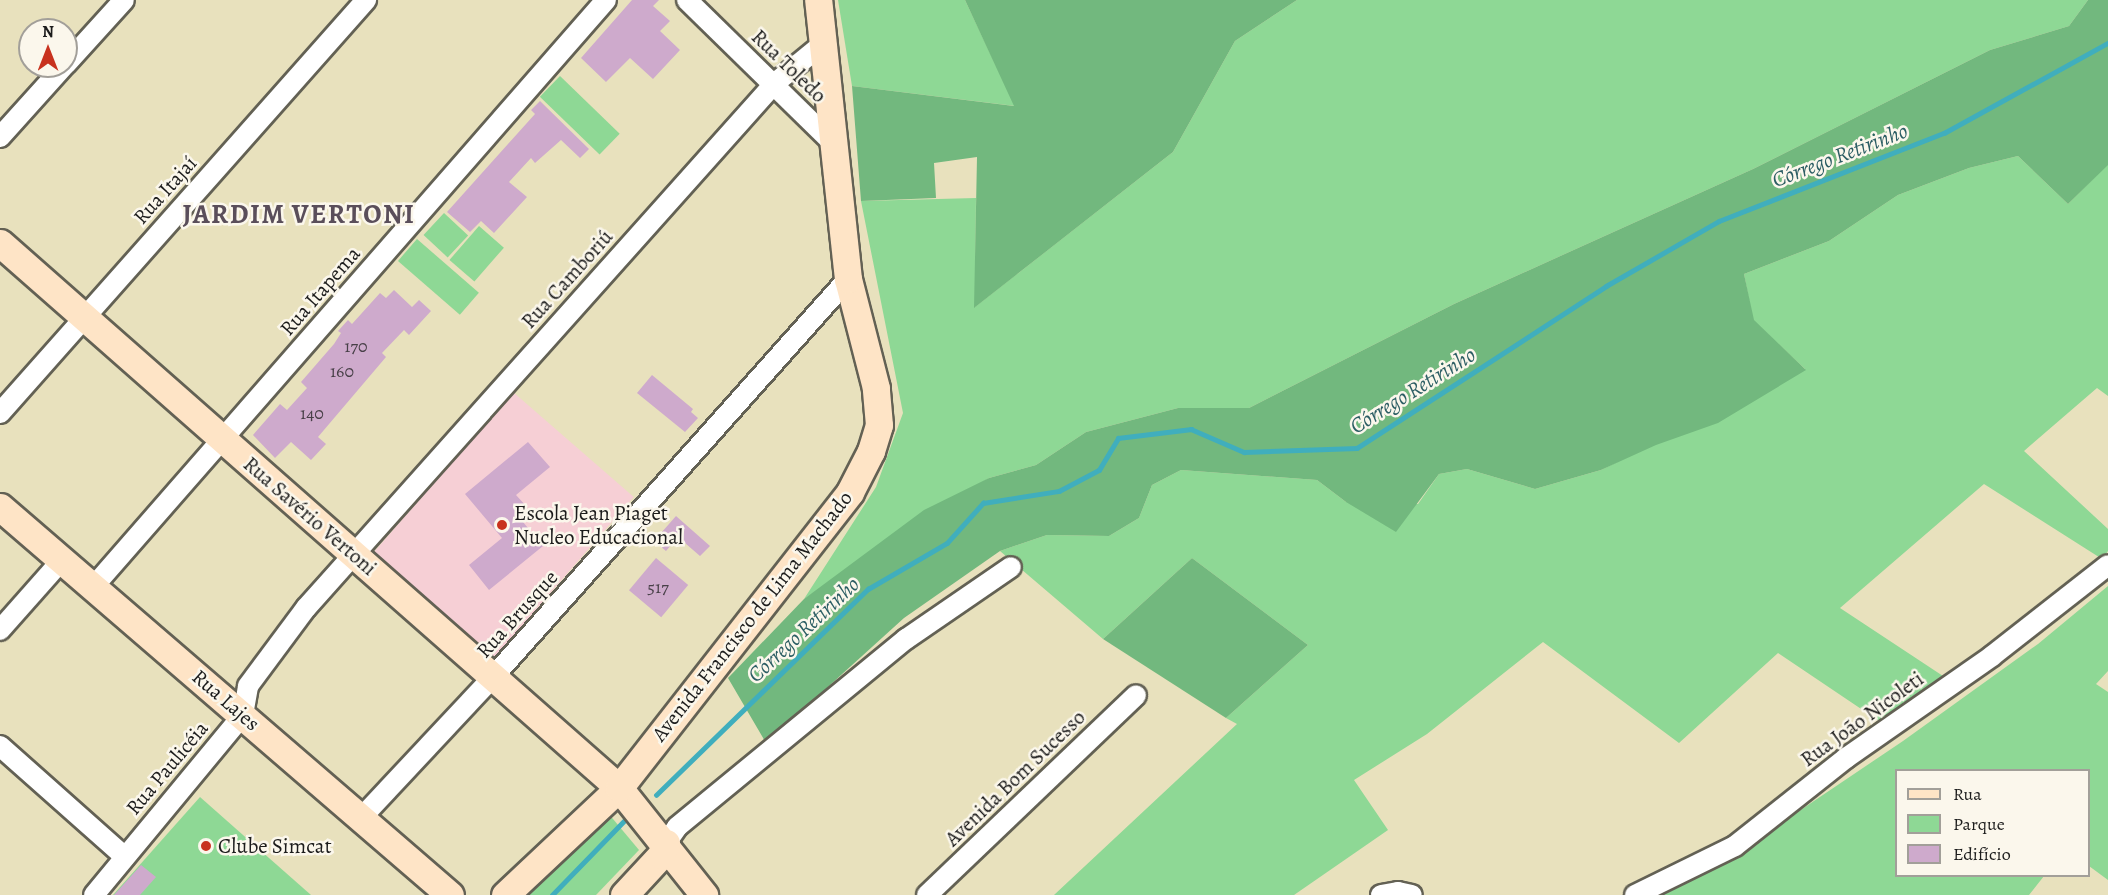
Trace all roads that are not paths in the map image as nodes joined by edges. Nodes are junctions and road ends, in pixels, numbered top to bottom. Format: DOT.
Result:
graph roads {
  1 [pos="124,0"];
  2 [pos="366,0"];
  3 [pos="606,0"];
  4 [pos="687,0"];
  5 [pos="818,0"];
  6 [pos="824,43"];
  7 [pos="78,51"];
  8 [pos="53,78"];
  9 [pos="774,84"];
  10 [pos="0,137"];
  11 [pos="832,142"];
  12 [pos="0,243"];
  13 [pos="848,279"];
  14 [pos="84,317"];
  15 [pos="0,413"];
  16 [pos="223,439"];
  17 [pos="0,507"];
  18 [pos="353,554"];
  19 [pos="62,560"];
  20 [pos="2108,565"];
  21 [pos="1011,567"];
  22 [pos="94,586"];
  23 [pos="0,630"];
  24 [pos="493,677"];
  25 [pos="1136,695"];
  26 [pos="243,715"];
  27 [pos="0,746"];
  28 [pos="619,788"];
  29 [pos="362,817"];
  30 [pos="666,843"];
  31 [pos="125,856"];
  32 [pos="94,895"];
  33 [pos="450,895"];
  34 [pos="505,895"];
  35 [pos="624,895"];
  36 [pos="704,895"];
  37 [pos="927,895"];
  38 [pos="1381,895"];
  39 [pos="1412,895"];
  40 [pos="1635,895"];
  1 -- 7 [label="street"];
  2 -- 14 [label="street, Rua Itajaí"];
  3 -- 16 [label="street, Rua Itapema"];
  4 -- 9 [label="street, Rua Toledo"];
  5 -- 6 [label="street, Avenida Francisco de Lima Machado"];
  6 -- 9 [label="street, Rua Camboriú"];
  6 -- 11 [label="street, Avenida Francisco de Lima Machado"];
  8 -- 10 [label="street"];
  9 -- 11 [label="street, Rua Toledo"];
  9 -- 18 [label="street, Rua Camboriú"];
  11 -- 13 [label="street, Avenida Francisco de Lima Machado"];
  12 -- 14 [label="street, Rua Savério Vertoni"];
  13 -- 24 [label="street, Rua Brusque"];
  13 -- 28 [label="street, Avenida Francisco de Lima Machado"];
  14 -- 15 [label="street, Rua Itajaí"];
  14 -- 16 [label="street, Rua Savério Vertoni"];
  16 -- 18 [label="street, Rua Savério Vertoni"];
  16 -- 22 [label="street, Rua Itapema"];
  17 -- 19 [label="street, Rua Lajes"];
  18 -- 24 [label="street, Rua Savério Vertoni"];
  18 -- 26 [label="street, Rua Paulicéia"];
  19 -- 22 [label="street, Rua Lajes"];
  19 -- 23 [label="street"];
  20 -- 40 [label="street, Rua João Nicoleti"];
  21 -- 30 [label="street"];
  22 -- 26 [label="street, Rua Lajes"];
  24 -- 28 [label="street, Rua Savério Vertoni"];
  24 -- 29 [label="street, Rua Brusque"];
  25 -- 37 [label="street, Avenida Bom Sucesso"];
  26 -- 29 [label="street, Rua Lajes"];
  26 -- 31 [label="street, Rua Paulicéia"];
  27 -- 31 [label="street"];
  28 -- 30 [label="street, Rua Savério Vertoni"];
  28 -- 34 [label="street, Avenida Francisco de Lima Machado"];
  29 -- 33 [label="street, Rua Lajes"];
  30 -- 35 [label="street"];
  30 -- 36 [label="street, Rua Savério Vertoni"];
  31 -- 32 [label="street, Rua Paulicéia"];
  38 -- 39 [label="street"];
}
